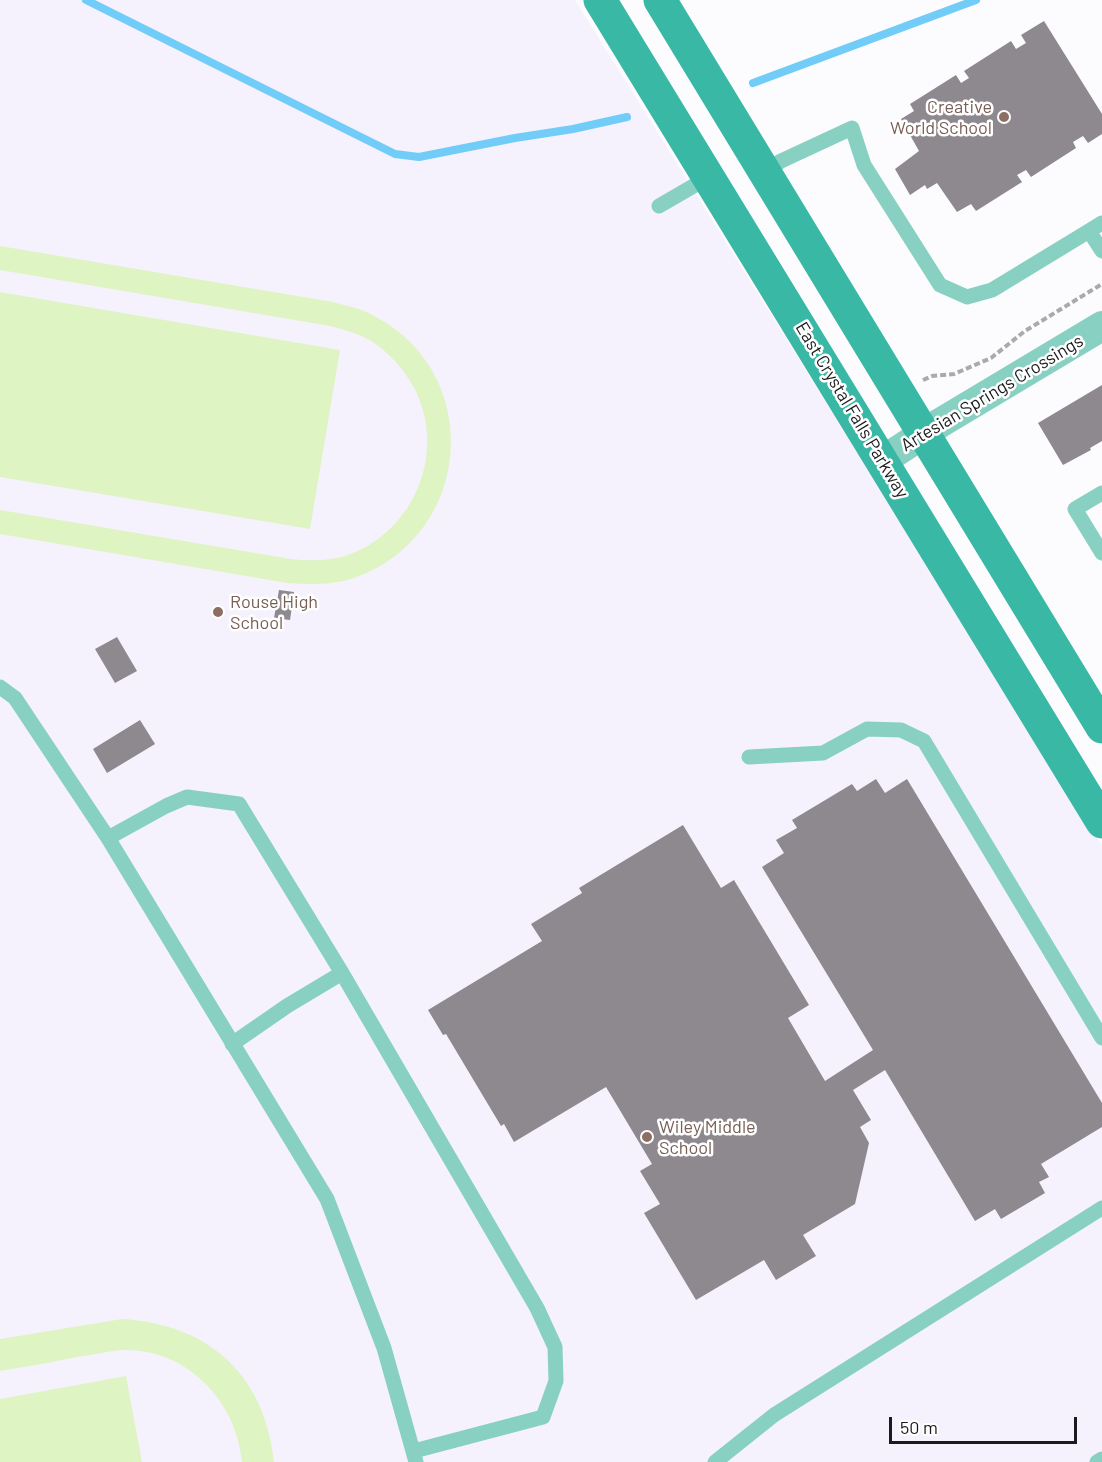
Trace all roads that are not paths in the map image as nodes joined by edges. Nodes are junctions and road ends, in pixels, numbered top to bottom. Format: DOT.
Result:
graph roads {
  1 [pos="600,0"];
  2 [pos="660,0"];
  3 [pos="763,172"];
  4 [pos="709,177"];
  5 [pos="659,206"];
  6 [pos="1102,223"];
  7 [pos="1089,231"];
  8 [pos="1102,251"];
  9 [pos="1102,326"];
  10 [pos="922,434"];
  11 [pos="882,460"];
  12 [pos="1102,493"];
  13 [pos="1102,553"];
  14 [pos="0,687"];
  15 [pos="1102,727"];
  16 [pos="749,757"];
  17 [pos="1102,822"];
  18 [pos="108,838"];
  19 [pos="342,973"];
  20 [pos="1102,1038"];
  21 [pos="232,1044"];
  22 [pos="1102,1208"];
  23 [pos="415,1456"];
  24 [pos="1102,1459"];
  25 [pos="715,1462"];
  26 [pos="1097,1462"];
  1 -- 4 [label="main road, East Crystal Falls Parkway"];
  2 -- 3 [label="main road"];
  3 -- 7 [label="lane"];
  3 -- 10 [label="main road"];
  4 -- 5 [label="lane"];
  4 -- 11 [label="main road, East Crystal Falls Parkway"];
  6 -- 7 [label="lane"];
  7 -- 8 [label="lane"];
  9 -- 10 [label="street, Artesian Springs Crossings"];
  10 -- 11 [label="street, Artesian Springs Crossings"];
  10 -- 15 [label="main road"];
  11 -- 17 [label="main road, East Crystal Falls Parkway"];
  12 -- 13 [label="lane"];
  14 -- 18 [label="lane"];
  16 -- 20 [label="lane"];
  18 -- 19 [label="lane"];
  18 -- 21 [label="lane"];
  19 -- 21 [label="lane"];
  19 -- 23 [label="lane"];
  21 -- 23 [label="lane"];
  22 -- 25 [label="lane"];
  24 -- 26 [label="lane"];
}
